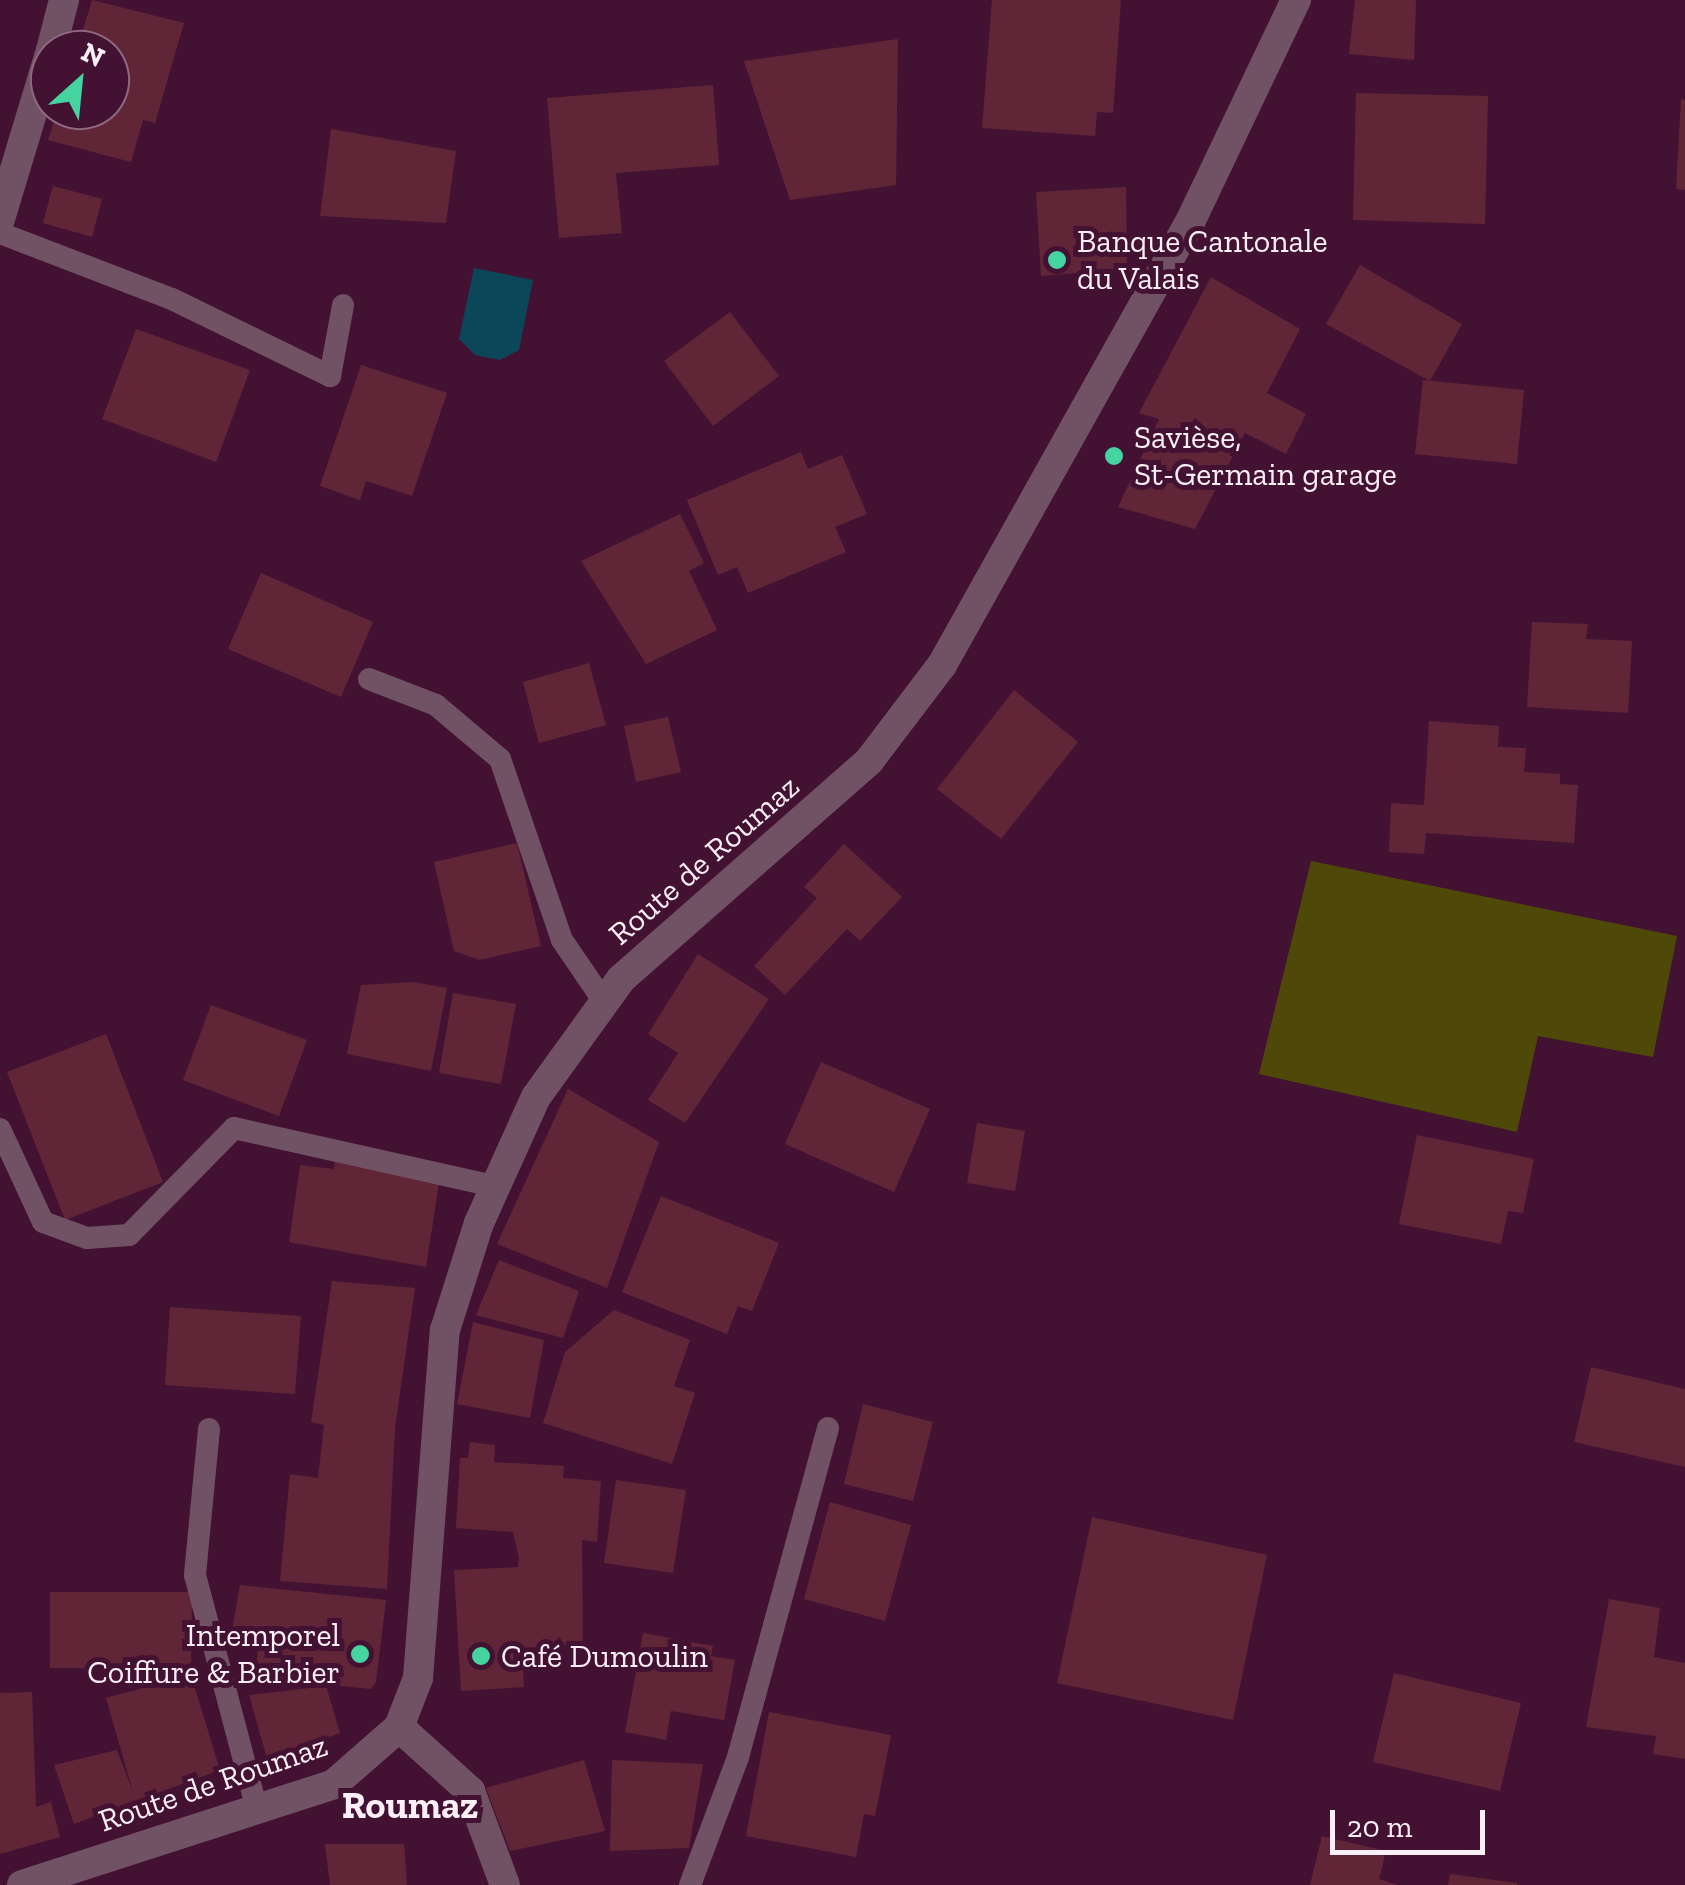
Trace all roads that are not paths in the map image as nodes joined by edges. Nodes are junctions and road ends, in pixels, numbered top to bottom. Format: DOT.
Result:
graph roads {
  1 [pos="64,0"];
  2 [pos="1296,0"];
  3 [pos="56,30"];
  4 [pos="30,118"];
  5 [pos="0,219"];
  6 [pos="0,232"];
  7 [pos="343,306"];
  8 [pos="369,679"];
  9 [pos="603,1000"];
  10 [pos="0,1129"];
  11 [pos="494,1186"];
  12 [pos="828,1428"];
  13 [pos="210,1429"];
  14 [pos="400,1727"];
  15 [pos="257,1810"];
  16 [pos="33,1884"];
  17 [pos="505,1885"];
  18 [pos="690,1885"];
  1 -- 3 [label="street"];
  2 -- 9 [label="street, Route de Roumaz"];
  4 -- 5 [label="street"];
  6 -- 7 [label="lane"];
  8 -- 9 [label="lane"];
  9 -- 11 [label="street, Route de Roumaz"];
  10 -- 11 [label="lane"];
  11 -- 14 [label="street, Route de Roumaz"];
  12 -- 18 [label="lane"];
  13 -- 15 [label="lane"];
  14 -- 15 [label="street, Route de Roumaz"];
  14 -- 17 [label="street"];
  15 -- 16 [label="street, Route de Roumaz"];
}
